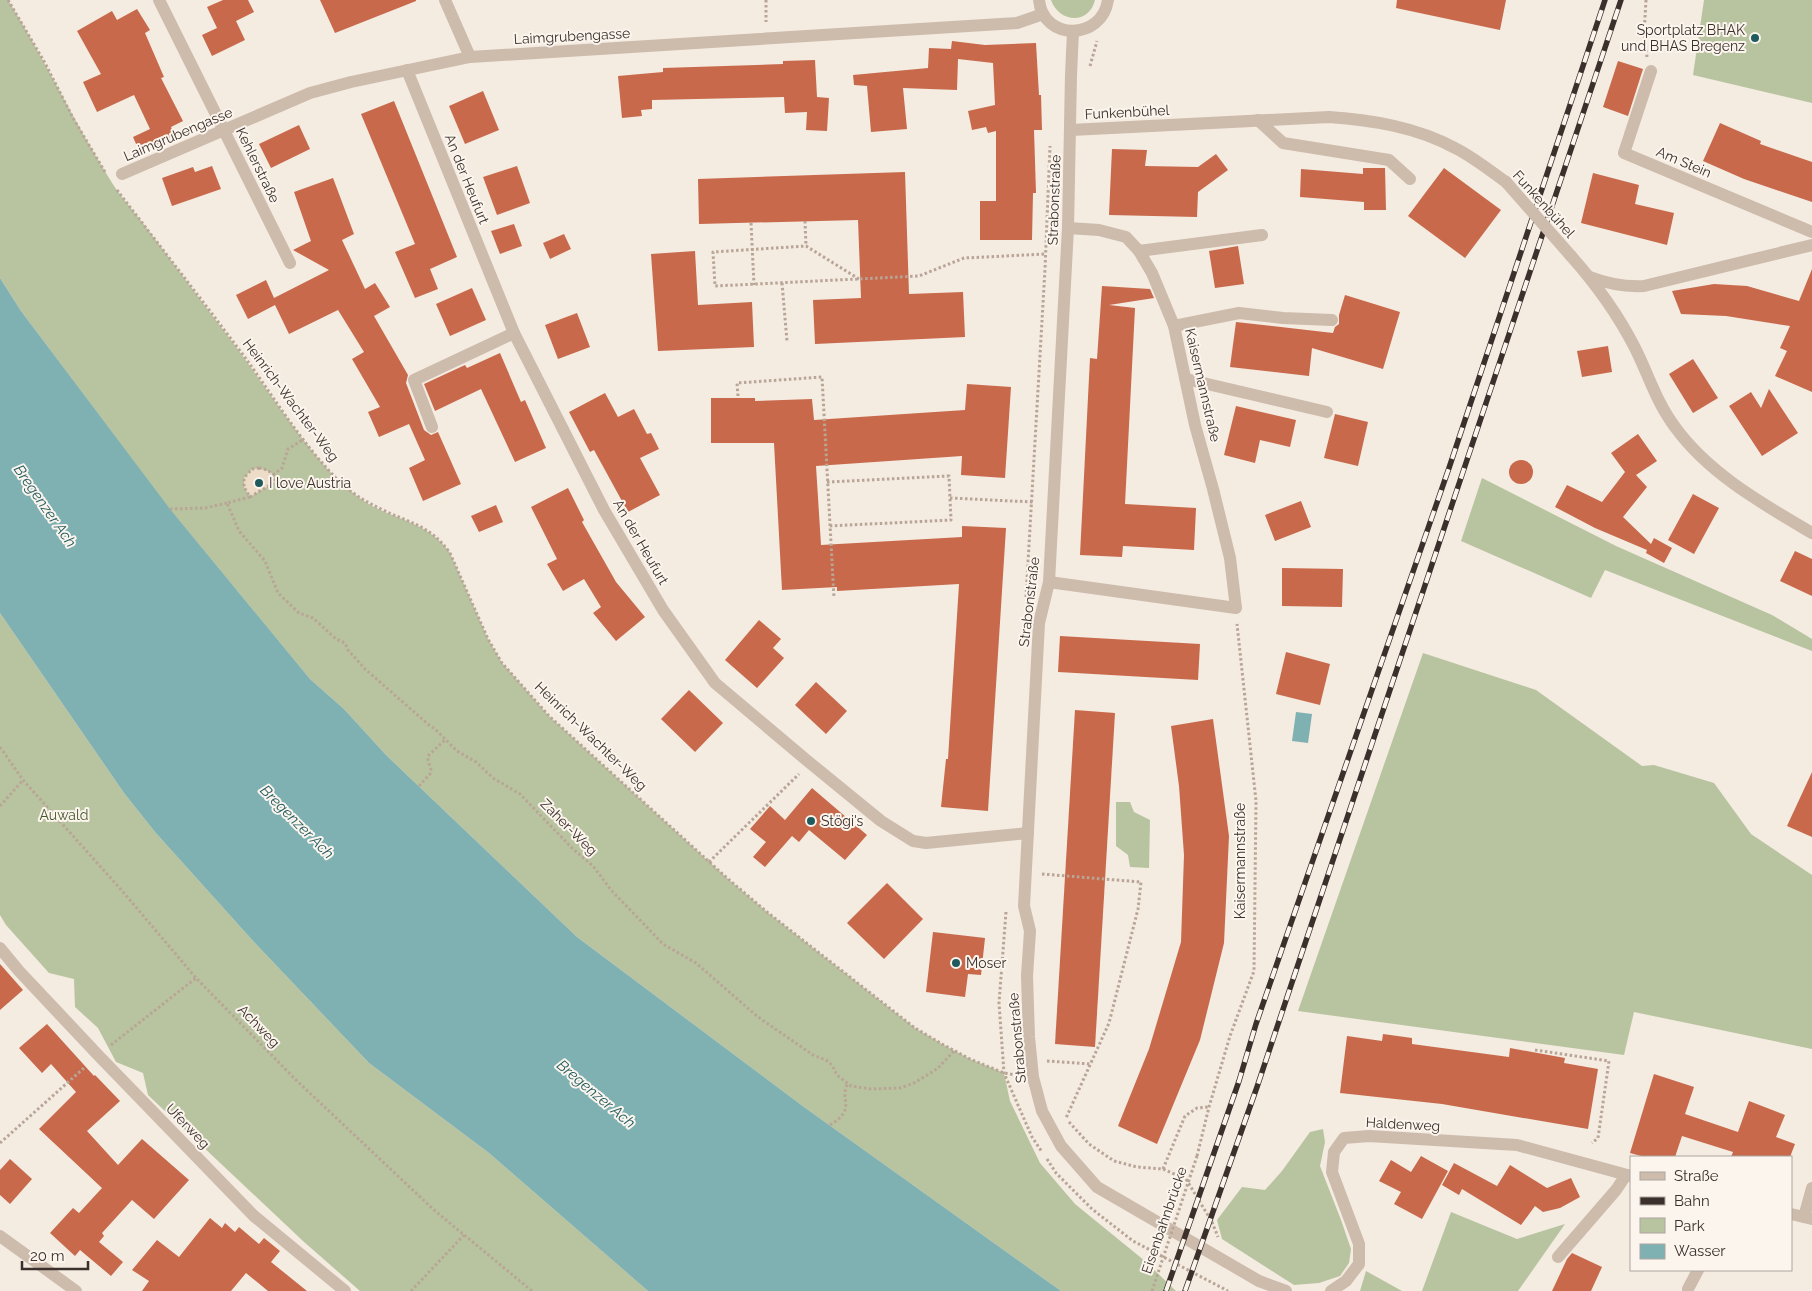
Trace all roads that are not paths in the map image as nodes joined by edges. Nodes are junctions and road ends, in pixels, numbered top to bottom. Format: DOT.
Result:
graph roads {
  1 [pos="159,0"];
  2 [pos="445,0"];
  3 [pos="1039,0"];
  4 [pos="1106,6"];
  5 [pos="1043,14"];
  6 [pos="1074,31"];
  7 [pos="470,57"];
  8 [pos="406,70"];
  9 [pos="1651,71"];
  10 [pos="1258,120"];
  11 [pos="224,130"];
  12 [pos="1071,130"];
  13 [pos="122,174"];
  14 [pos="1410,179"];
  15 [pos="1068,228"];
  16 [pos="1812,232"];
  17 [pos="1262,235"];
  18 [pos="1812,244"];
  19 [pos="1140,251"];
  20 [pos="290,262"];
  21 [pos="1590,277"];
  22 [pos="1332,320"];
  23 [pos="1174,326"];
  24 [pos="514,333"];
  25 [pos="1186,380"];
  26 [pos="1327,412"];
  27 [pos="432,427"];
  28 [pos="1812,533"];
  29 [pos="1049,582"];
  30 [pos="1028,833"];
  31 [pos="0,948"];
  32 [pos="1628,1175"];
  33 [pos="1812,1188"];
  34 [pos="1792,1214"];
  35 [pos="1808,1218"];
  36 [pos="0,1236"];
  37 [pos="1558,1257"];
  38 [pos="1697,1271"];
  39 [pos="1688,1289"];
  40 [pos="76,1291"];
  41 [pos="346,1291"];
  42 [pos="1286,1291"];
  43 [pos="1331,1291"];
  1 -- 11 [label="street, Kehlerstraße"];
  2 -- 7 [label="street"];
  3 -- 5 [label="street"];
  4 -- 6 [label="street"];
  5 -- 6 [label="street"];
  5 -- 7 [label="street, Laimgrubengasse"];
  6 -- 12 [label="street, Strabonstraße"];
  7 -- 8 [label="street, Laimgrubengasse"];
  8 -- 11 [label="street, Laimgrubengasse"];
  8 -- 24 [label="street, An der Heufurt"];
  9 -- 16 [label="street, Am Stein"];
  10 -- 12 [label="street, Funkenbühel"];
  10 -- 14 [label="street"];
  10 -- 21 [label="street, Funkenbühel, bridge"];
  11 -- 13 [label="street, Laimgrubengasse"];
  11 -- 20 [label="street, Kehlerstraße"];
  12 -- 15 [label="street, Strabonstraße"];
  15 -- 19 [label="street, Kaisermannstraße"];
  15 -- 29 [label="street, Strabonstraße"];
  17 -- 19 [label="street"];
  18 -- 21 [label="street"];
  19 -- 23 [label="street, Kaisermannstraße"];
  21 -- 28 [label="street, Funkenbühel"];
  22 -- 23 [label="street"];
  23 -- 25 [label="street, Kaisermannstraße"];
  24 -- 27 [label="street"];
  24 -- 30 [label="street, An der Heufurt"];
  25 -- 26 [label="street"];
  25 -- 29 [label="street, Kaisermannstraße"];
  29 -- 30 [label="street, Strabonstraße"];
  30 -- 42 [label="street, Strabonstraße"];
  31 -- 41 [label="street, Uferweg"];
  32 -- 37 [label="street"];
  32 -- 43 [label="street, Haldenweg"];
  33 -- 35 [label="street"];
  34 -- 35 [label="street"];
  36 -- 40 [label="street"];
  38 -- 39 [label="street"];
}
